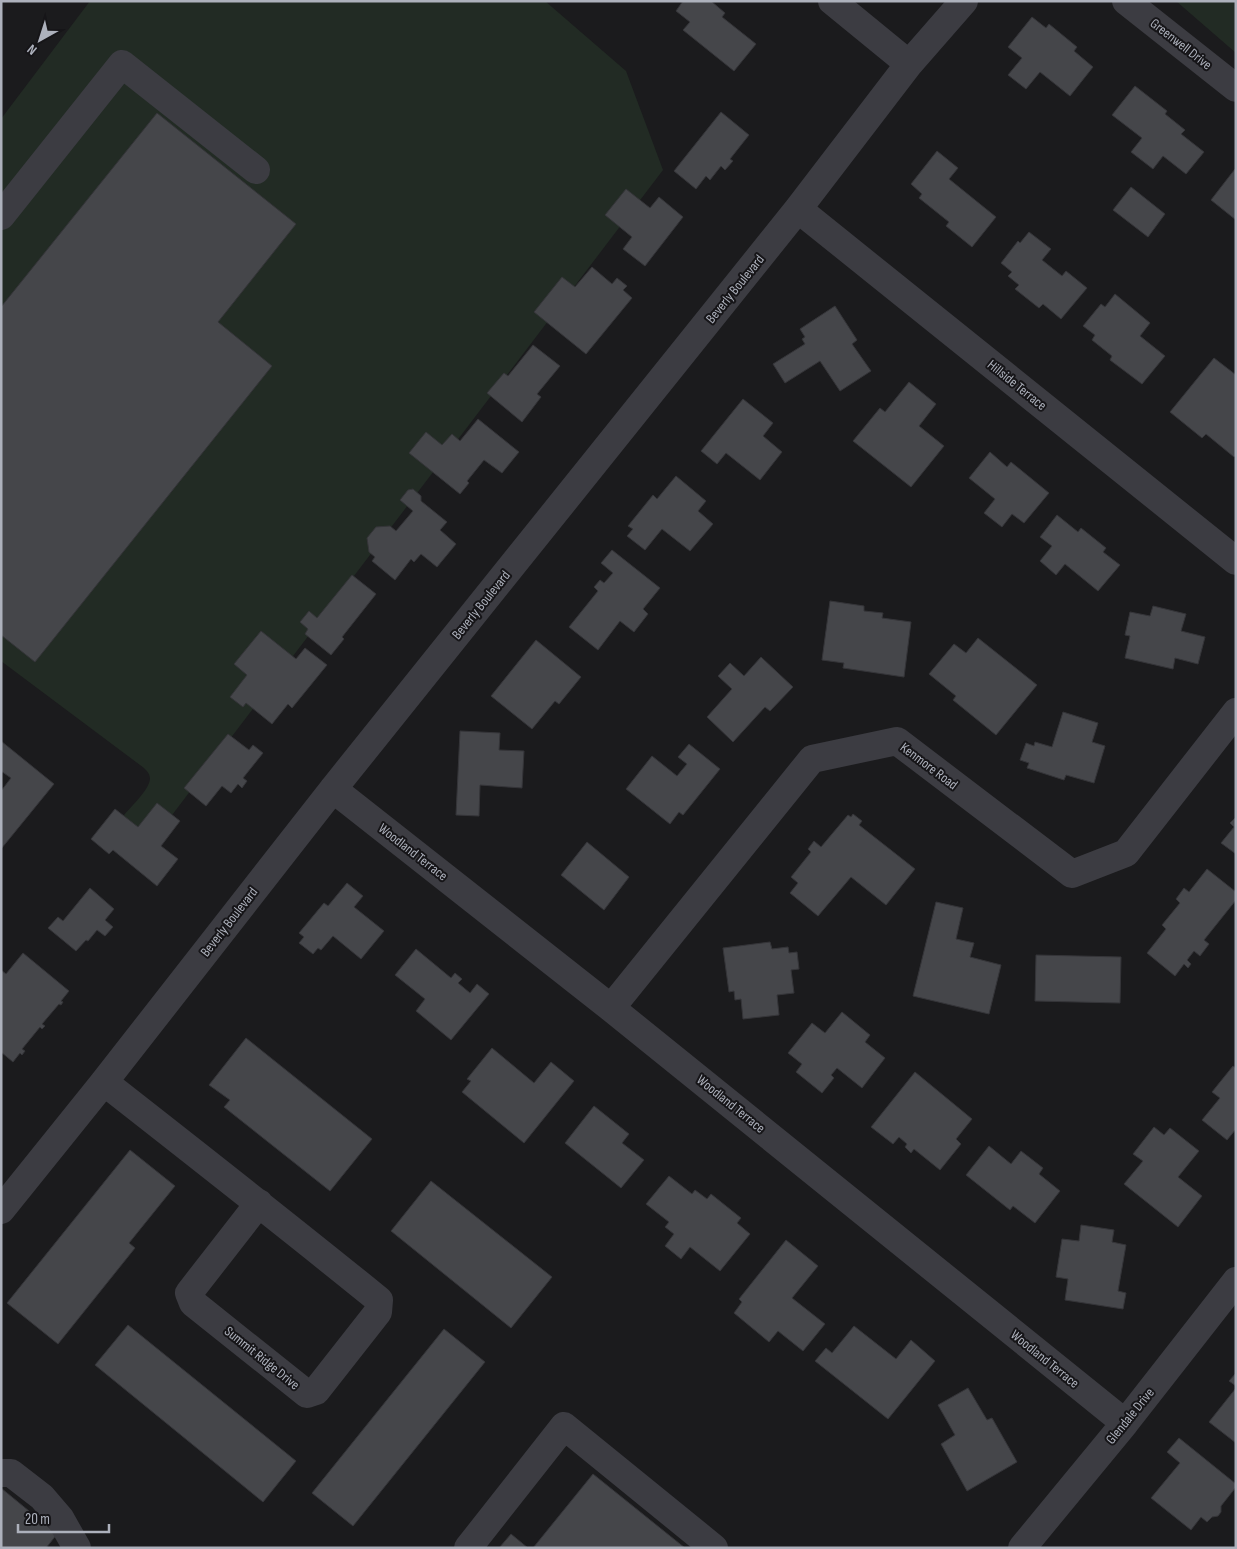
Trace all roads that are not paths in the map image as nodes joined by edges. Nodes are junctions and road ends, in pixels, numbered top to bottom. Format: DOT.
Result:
graph roads {
  1 [pos="832,1"];
  2 [pos="964,1"];
  3 [pos="1126,1"];
  4 [pos="909,64"];
  5 [pos="1236,88"];
  6 [pos="256,170"];
  7 [pos="798,209"];
  8 [pos="1,216"];
  9 [pos="1236,561"];
  10 [pos="1236,712"];
  11 [pos="333,789"];
  12 [pos="611,1008"];
  13 [pos="104,1082"];
  14 [pos="259,1203"];
  15 [pos="1,1210"];
  16 [pos="1236,1281"];
  17 [pos="1125,1423"];
  18 [pos="1,1473"];
  19 [pos="77,1548"];
  20 [pos="468,1548"];
  21 [pos="714,1548"];
  22 [pos="1022,1548"];
  1 -- 4 [label="street"];
  2 -- 4 [label="street, Beverly Boulevard"];
  3 -- 5 [label="street, Greenwell Drive"];
  4 -- 7 [label="street, Beverly Boulevard"];
  6 -- 8 [label="street"];
  7 -- 9 [label="street, Hillside Terrace"];
  7 -- 11 [label="street, Beverly Boulevard"];
  10 -- 12 [label="street, Kenmore Road"];
  11 -- 12 [label="street, Woodland Terrace"];
  11 -- 13 [label="street, Beverly Boulevard"];
  12 -- 17 [label="street, Woodland Terrace"];
  13 -- 14 [label="street, Summit Ridge Drive"];
  13 -- 15 [label="street, Beverly Boulevard"];
  14 -- 14 [label="street, Summit Ridge Drive"];
  16 -- 17 [label="street, Glendale Drive"];
  17 -- 22 [label="street, Glendale Drive"];
  18 -- 19 [label="street"];
  20 -- 21 [label="street"];
}
